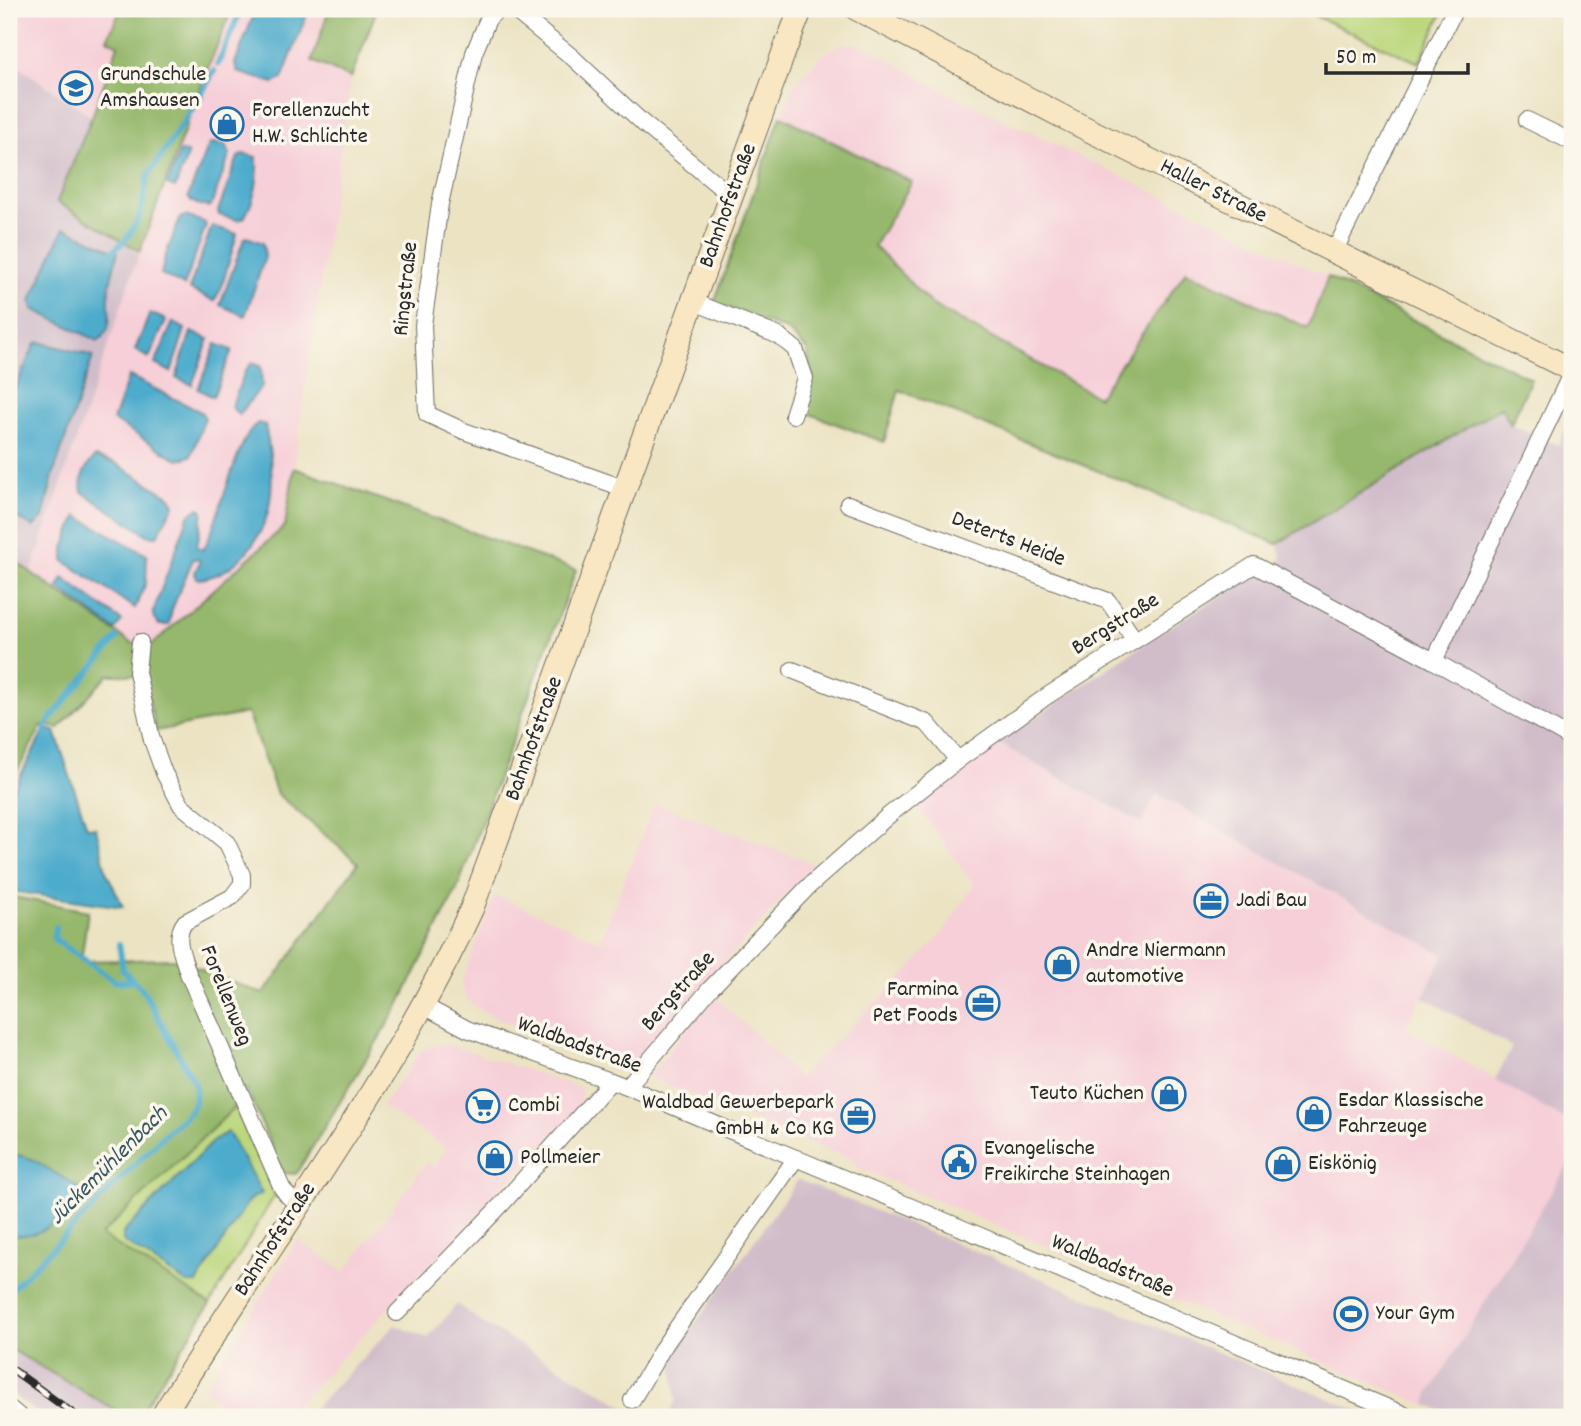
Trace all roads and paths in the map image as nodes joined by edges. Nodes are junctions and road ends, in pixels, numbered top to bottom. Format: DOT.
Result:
graph roads {
  1 [pos="498,9"];
  2 [pos="513,9"];
  3 [pos="801,9"];
  4 [pos="1455,9"];
  5 [pos="864,11"];
  6 [pos="1527,120"];
  7 [pos="1572,142"];
  8 [pos="734,192"];
  9 [pos="1334,253"];
  10 [pos="694,302"];
  11 [pos="1572,371"];
  12 [pos="793,415"];
  13 [pos="626,488"];
  14 [pos="848,504"];
  15 [pos="1135,640"];
  16 [pos="139,642"];
  17 [pos="1434,661"];
  18 [pos="792,670"];
  19 [pos="1572,739"];
  20 [pos="958,760"];
  21 [pos="424,1006"];
  22 [pos="611,1081"];
  23 [pos="627,1087"];
  24 [pos="796,1158"];
  25 [pos="299,1205"];
  26 [pos="397,1313"];
  27 [pos="632,1400"];
  28 [pos="9,1408"];
  29 [pos="20,1417"];
  30 [pos="162,1417"];
  31 [pos="1410,1417"];
  1 -- 13 [label="street, Ringstraße"];
  2 -- 8 [label="street"];
  3 -- 8 [label="street, Bahnhofstraße"];
  4 -- 9 [label="street"];
  5 -- 9 [label="street, Haller Straße"];
  6 -- 7 [label="street"];
  8 -- 10 [label="street, Bahnhofstraße"];
  9 -- 11 [label="street, Haller Straße"];
  10 -- 12 [label="street"];
  10 -- 13 [label="street, Bahnhofstraße"];
  11 -- 17 [label="street"];
  13 -- 21 [label="street, Bahnhofstraße"];
  14 -- 15 [label="street, Deterts Heide"];
  15 -- 17 [label="street, Bergstraße"];
  15 -- 20 [label="street, Bergstraße"];
  16 -- 25 [label="street, Forellenweg"];
  17 -- 19 [label="street"];
  18 -- 20 [label="street"];
  20 -- 23 [label="street, Bergstraße"];
  21 -- 22 [label="street, Waldbadstraße"];
  21 -- 25 [label="street, Bahnhofstraße"];
  22 -- 23 [label="street, Waldbadstraße"];
  22 -- 26 [label="street"];
  23 -- 24 [label="street, Waldbadstraße"];
  24 -- 27 [label="street"];
  24 -- 31 [label="street, Waldbadstraße"];
  25 -- 30 [label="street, Bahnhofstraße"];
  28 -- 29 [label="street"];
}
